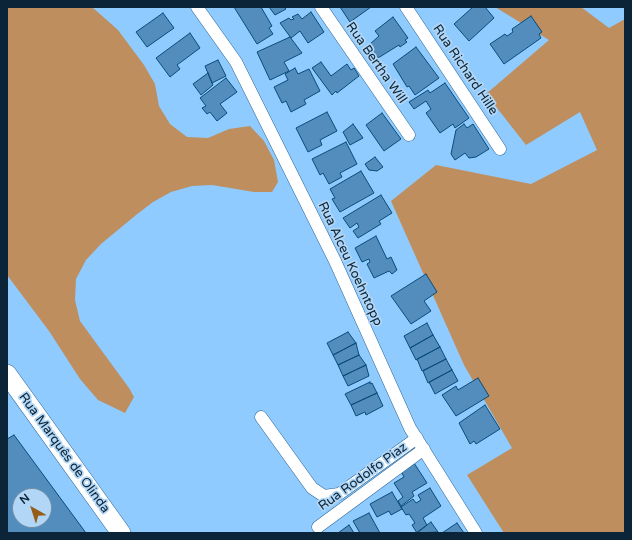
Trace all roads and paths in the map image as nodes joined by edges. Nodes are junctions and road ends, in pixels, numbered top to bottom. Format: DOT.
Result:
graph roads {
  1 [pos="197,7"];
  2 [pos="321,7"];
  3 [pos="406,7"];
  4 [pos="409,135"];
  5 [pos="500,149"];
  6 [pos="7,374"];
  7 [pos="261,417"];
  8 [pos="417,438"];
  9 [pos="424,449"];
  10 [pos="318,527"];
  11 [pos="121,533"];
  12 [pos="476,533"];
  1 -- 8 [label="street, Rua Alceu Koehntopp"];
  2 -- 4 [label="street, Rua Bertha Will"];
  3 -- 5 [label="street, Rua Richard Hille"];
  6 -- 11 [label="main road, Rua Marquês de Olinda"];
  7 -- 8 [label="street"];
  8 -- 9 [label="street, Rua Alceu Koehntopp"];
  9 -- 10 [label="street, Rua Rodolfo Piaz"];
  9 -- 12 [label="street, Rua Alceu Koehntopp"];
}
